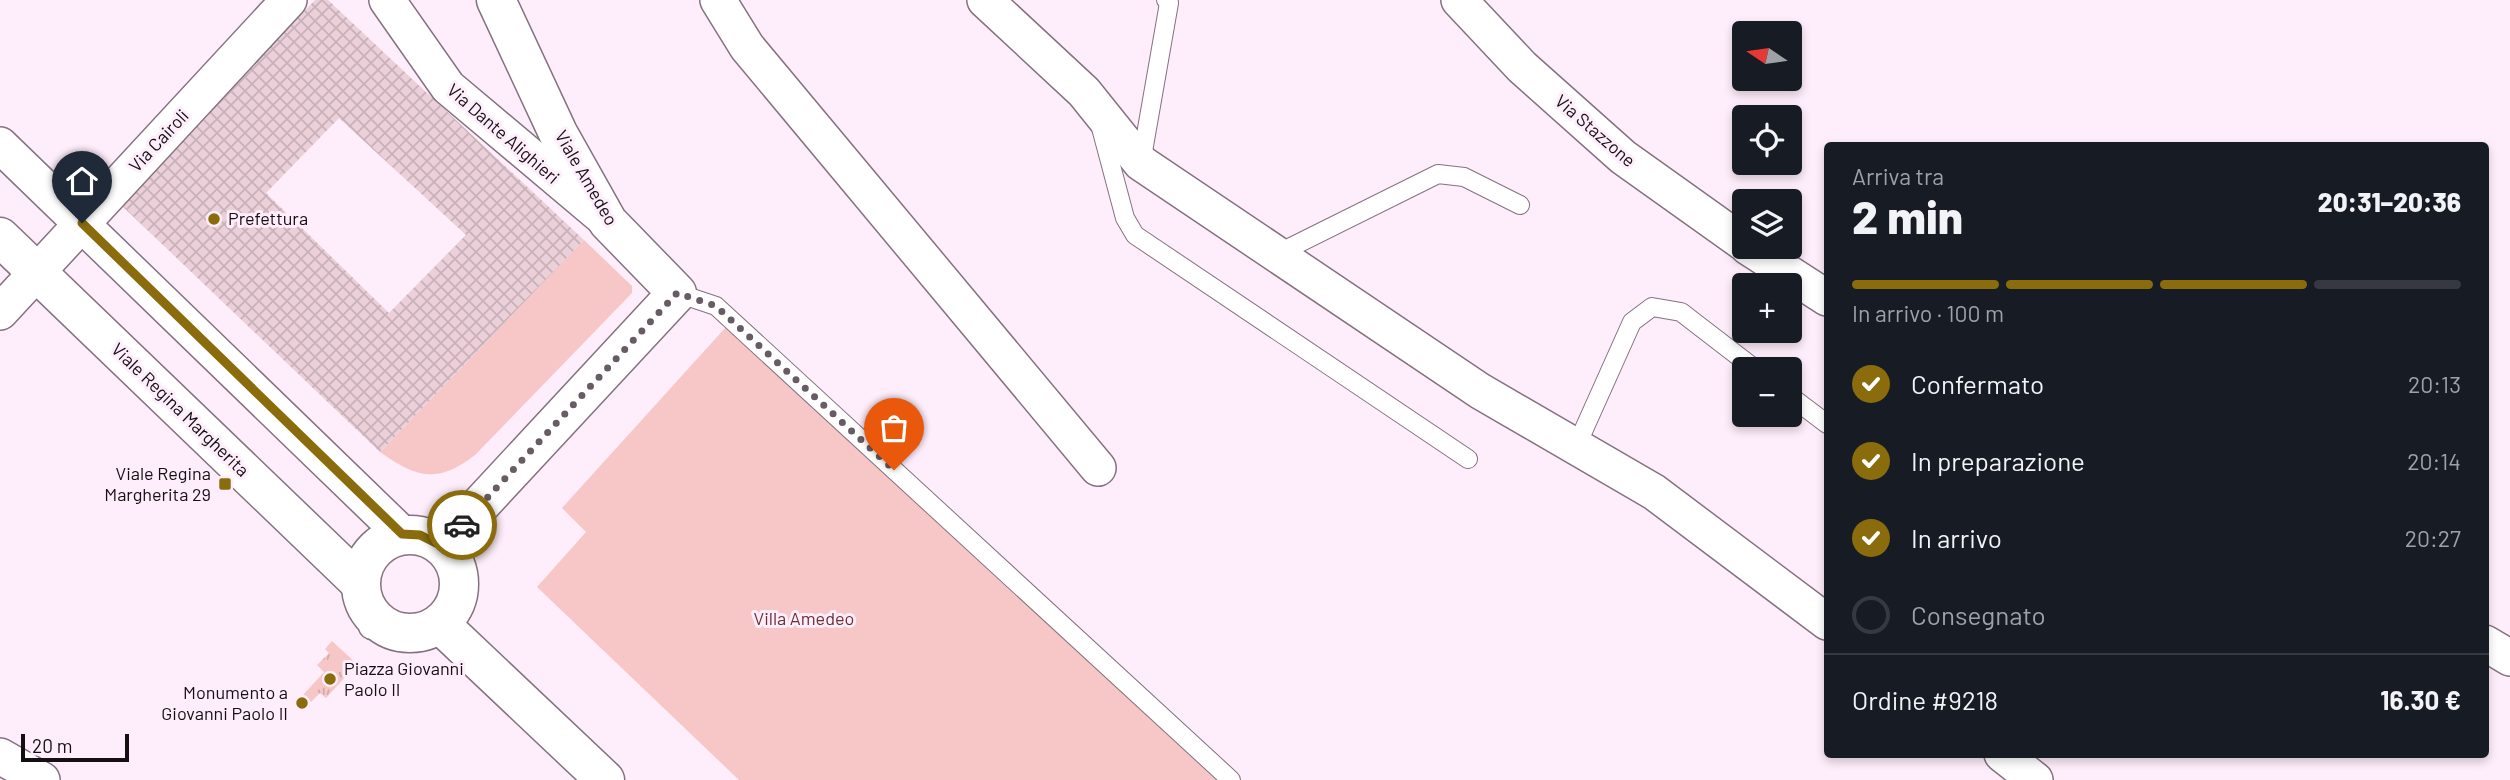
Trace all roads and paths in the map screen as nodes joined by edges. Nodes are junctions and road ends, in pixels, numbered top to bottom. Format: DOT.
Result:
graph roads {
  1 [pos="289,0"];
  2 [pos="387,0"];
  3 [pos="496,0"];
  4 [pos="718,0"];
  5 [pos="985,0"];
  6 [pos="1166,0"];
  7 [pos="1459,0"];
  8 [pos="1096,107"];
  9 [pos="0,145"];
  10 [pos="1141,163"];
  11 [pos="1520,205"];
  12 [pos="608,222"];
  13 [pos="82,223"];
  14 [pos="1732,235"];
  15 [pos="0,237"];
  16 [pos="1277,254"];
  17 [pos="1767,259"];
  18 [pos="37,272"];
  19 [pos="677,293"];
  20 [pos="1824,296"];
  21 [pos="0,312"];
  22 [pos="1739,357"];
  23 [pos="1802,405"];
  24 [pos="1824,422"];
  25 [pos="1576,447"];
  26 [pos="1468,460"];
  27 [pos="1098,468"];
  28 [pos="402,534"];
  29 [pos="442,546"];
  30 [pos="360,583"];
  31 [pos="1824,620"];
  32 [pos="440,624"];
  33 [pos="2489,646"];
  34 [pos="2510,659"];
  35 [pos="0,756"];
  36 [pos="2007,758"];
  37 [pos="41,780"];
  38 [pos="605,780"];
  39 [pos="1231,780"];
  40 [pos="2035,780"];
  1 -- 13 [label="street, Via Cairoli"];
  2 -- 12 [label="street, Via Dante Alighieri"];
  3 -- 12 [label="street, Viale Amedeo"];
  4 -- 27 [label="street"];
  5 -- 8 [label="street"];
  6 -- 10 [label="lane"];
  7 -- 14 [label="street, Via Stazzone"];
  8 -- 10 [label="street"];
  8 -- 26 [label="lane"];
  9 -- 13 [label="street"];
  10 -- 16 [label="street"];
  11 -- 16 [label="lane"];
  12 -- 19 [label="street, Viale Amedeo"];
  13 -- 18 [label="street, Via Cairoli"];
  13 -- 28 [label="street"];
  15 -- 18 [label="street, Viale Regina Margherita"];
  16 -- 25 [label="street"];
  17 -- 20 [label="street, Via Stazzone"];
  18 -- 21 [label="street, Via Cairoli"];
  18 -- 30 [label="street, Viale Regina Margherita"];
  19 -- 29 [label="street"];
  19 -- 39 [label="lane"];
  22 -- 25 [label="lane"];
  23 -- 24 [label="lane"];
  25 -- 31 [label="street"];
  28 -- 29 [label="street"];
  28 -- 30 [label="street"];
  29 -- 32 [label="street"];
  30 -- 32 [label="street"];
  32 -- 38 [label="street"];
  33 -- 34 [label="street"];
  35 -- 37 [label="street"];
  36 -- 40 [label="street"];
}
